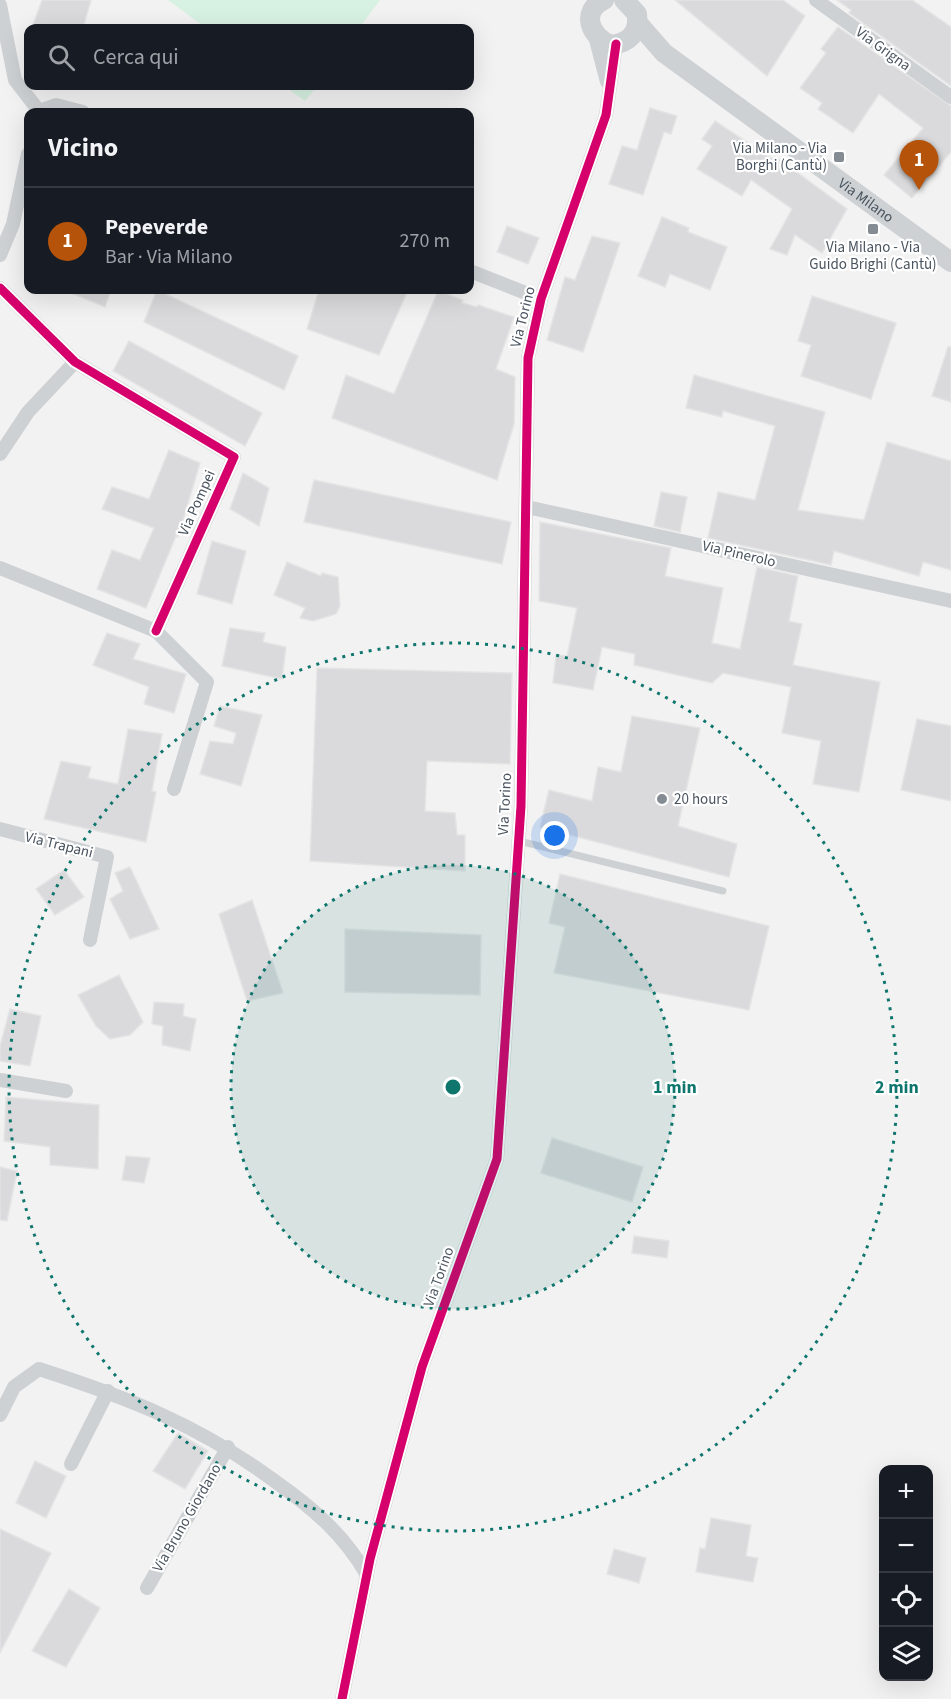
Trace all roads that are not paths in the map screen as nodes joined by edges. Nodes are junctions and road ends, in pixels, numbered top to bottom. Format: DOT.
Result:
graph roads {
  1 [pos="578,0"];
  2 [pos="604,0"];
  3 [pos="624,0"];
  4 [pos="816,0"];
  5 [pos="0,5"];
  6 [pos="590,15"];
  7 [pos="638,22"];
  8 [pos="595,36"];
  9 [pos="622,42"];
  10 [pos="664,53"];
  11 [pos="609,96"];
  12 [pos="951,97"];
  13 [pos="36,108"];
  14 [pos="49,108"];
  15 [pos="68,108"];
  16 [pos="24,174"];
  17 [pos="0,255"];
  18 [pos="951,262"];
  19 [pos="474,273"];
  20 [pos="0,288"];
  21 [pos="541,299"];
  22 [pos="75,362"];
  23 [pos="0,454"];
  24 [pos="527,507"];
  25 [pos="0,568"];
  26 [pos="951,602"];
  27 [pos="156,632"];
  28 [pos="174,789"];
  29 [pos="0,830"];
  30 [pos="519,841"];
  31 [pos="723,891"];
  32 [pos="90,940"];
  33 [pos="0,1080"];
  34 [pos="66,1092"];
  35 [pos="108,1391"];
  36 [pos="0,1415"];
  37 [pos="228,1447"];
  38 [pos="71,1464"];
  39 [pos="367,1575"];
  40 [pos="147,1588"];
  41 [pos="342,1699"];
  1 -- 6 [label="main road"];
  2 -- 6 [label="main road"];
  3 -- 7 [label="main road, Via Milano"];
  4 -- 12 [label="street, Via Grigna"];
  5 -- 13 [label="street"];
  6 -- 8 [label="main road"];
  7 -- 9 [label="main road"];
  7 -- 10 [label="main road, Via Milano"];
  8 -- 9 [label="main road, Via Milano"];
  8 -- 11 [label="street, Via Torino"];
  9 -- 10 [label="main road, Via Milano"];
  9 -- 11 [label="street, Via Torino"];
  10 -- 18 [label="main road, Via Milano"];
  11 -- 21 [label="street, Via Torino"];
  14 -- 15 [label="street"];
  16 -- 17 [label="street"];
  19 -- 21 [label="street"];
  20 -- 22 [label="street"];
  21 -- 24 [label="street, Via Torino"];
  22 -- 23 [label="street"];
  22 -- 27 [label="street, Via Pompei"];
  24 -- 26 [label="street, Via Pinerolo"];
  24 -- 30 [label="street, Via Torino"];
  25 -- 27 [label="street"];
  27 -- 28 [label="street"];
  29 -- 32 [label="street, Via Trapani"];
  30 -- 31 [label="lane"];
  30 -- 39 [label="street, Via Torino"];
  33 -- 34 [label="street"];
  35 -- 36 [label="street, Via Bruno Giordano"];
  35 -- 37 [label="street, Via Bruno Giordano"];
  35 -- 38 [label="street"];
  37 -- 39 [label="street, Via Bruno Giordano"];
  37 -- 40 [label="street, Via Bruno Giordano"];
  39 -- 41 [label="street, Via Torino"];
}
